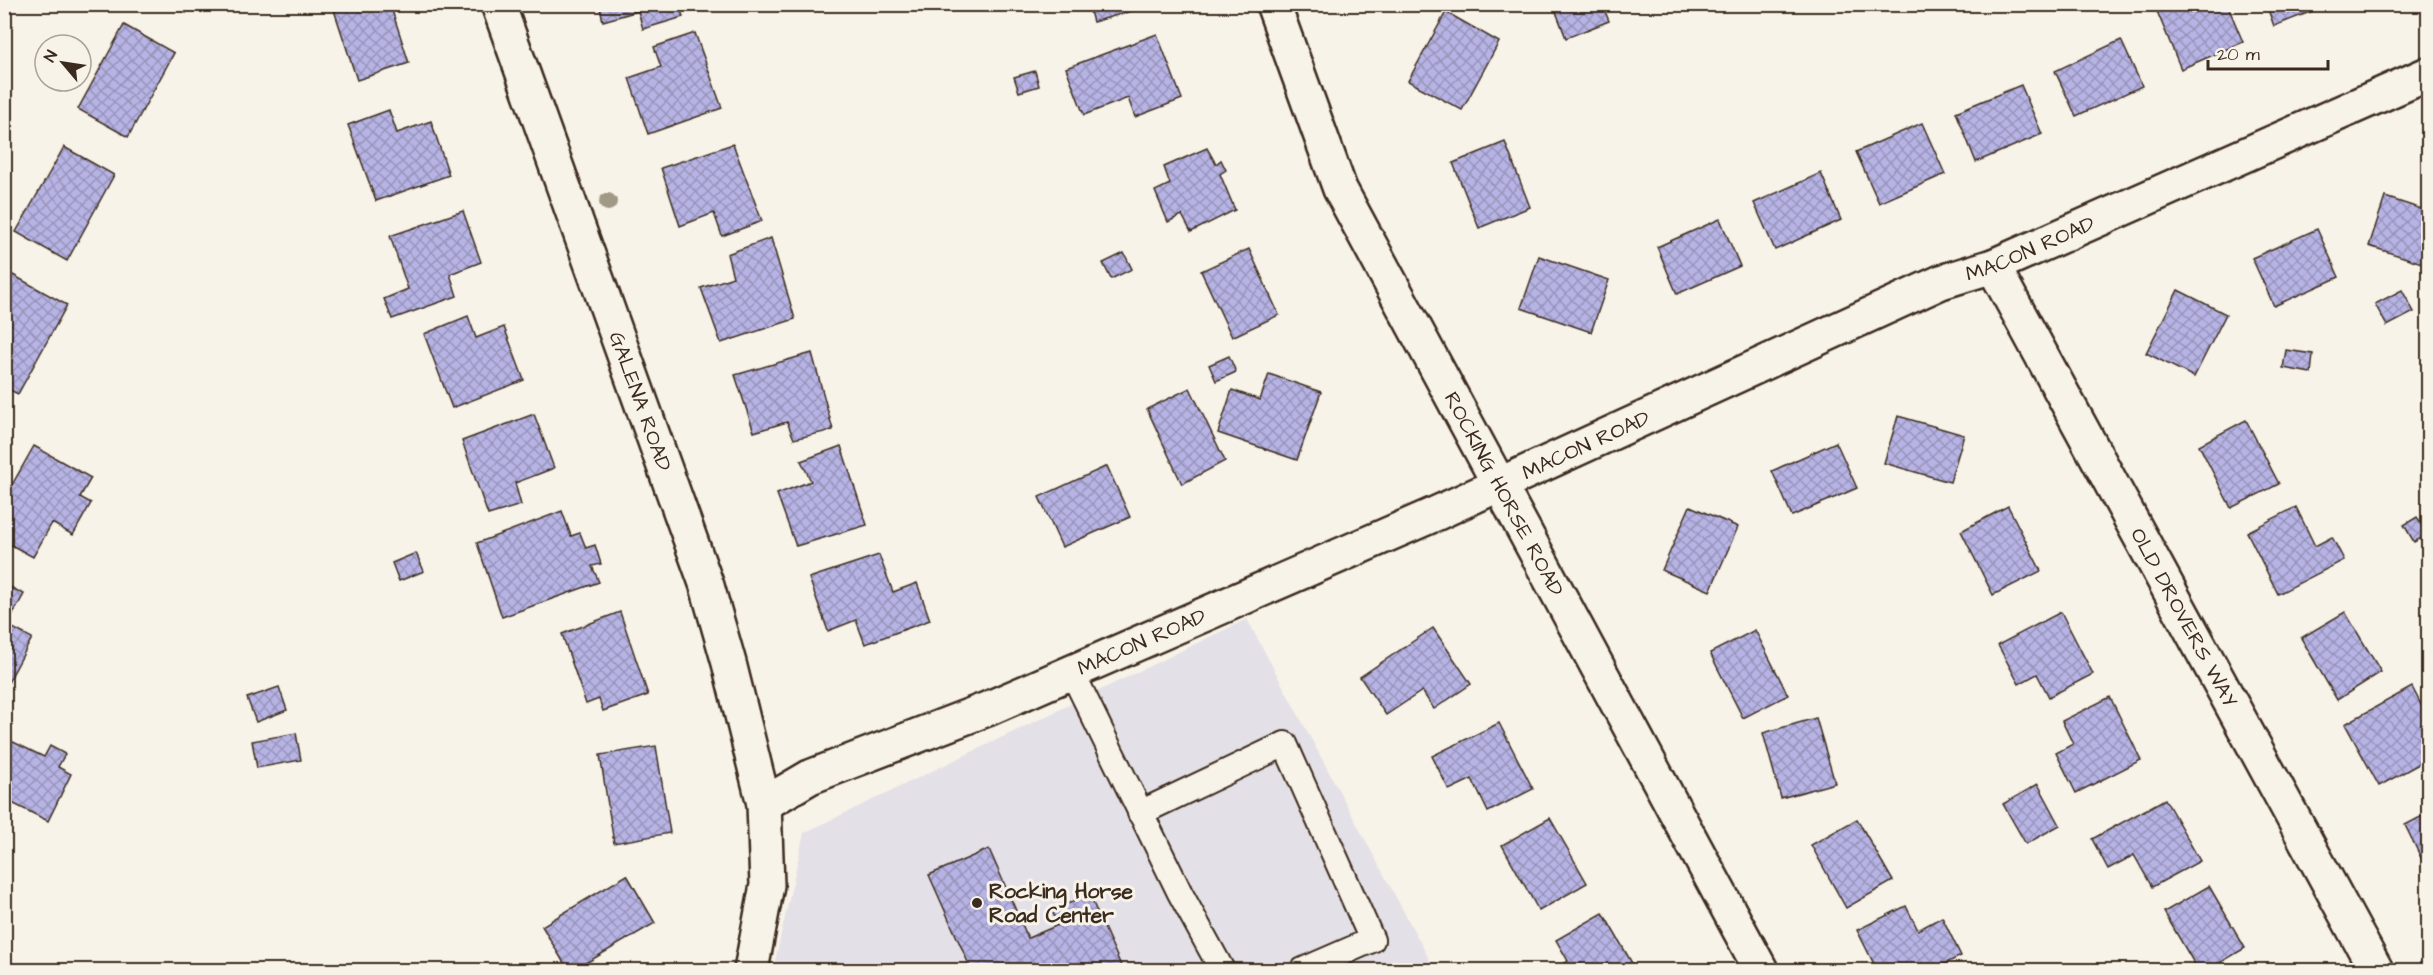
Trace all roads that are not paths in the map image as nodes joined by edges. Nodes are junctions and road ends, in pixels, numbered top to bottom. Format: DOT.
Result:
graph roads {
  1 [pos="498,4"];
  2 [pos="1273,4"];
  3 [pos="2428,74"];
  4 [pos="1993,266"];
  5 [pos="1499,485"];
  6 [pos="1072,672"];
  7 [pos="764,804"];
  8 [pos="1140,813"];
  9 [pos="751,970"];
  10 [pos="1222,970"];
  11 [pos="1303,970"];
  12 [pos="1761,970"];
  13 [pos="2376,970"];
  1 -- 7 [label="street, GALENA ROAD"];
  2 -- 5 [label="street, ROCKING HORSE ROAD"];
  3 -- 4 [label="street, MACON ROAD"];
  4 -- 5 [label="street, MACON ROAD"];
  4 -- 13 [label="street, OLD DROVERS WAY"];
  5 -- 6 [label="street, MACON ROAD"];
  5 -- 12 [label="street, ROCKING HORSE ROAD"];
  6 -- 7 [label="street, MACON ROAD"];
  6 -- 8 [label="lane"];
  7 -- 9 [label="street"];
  8 -- 10 [label="lane"];
  8 -- 11 [label="lane"];
}
